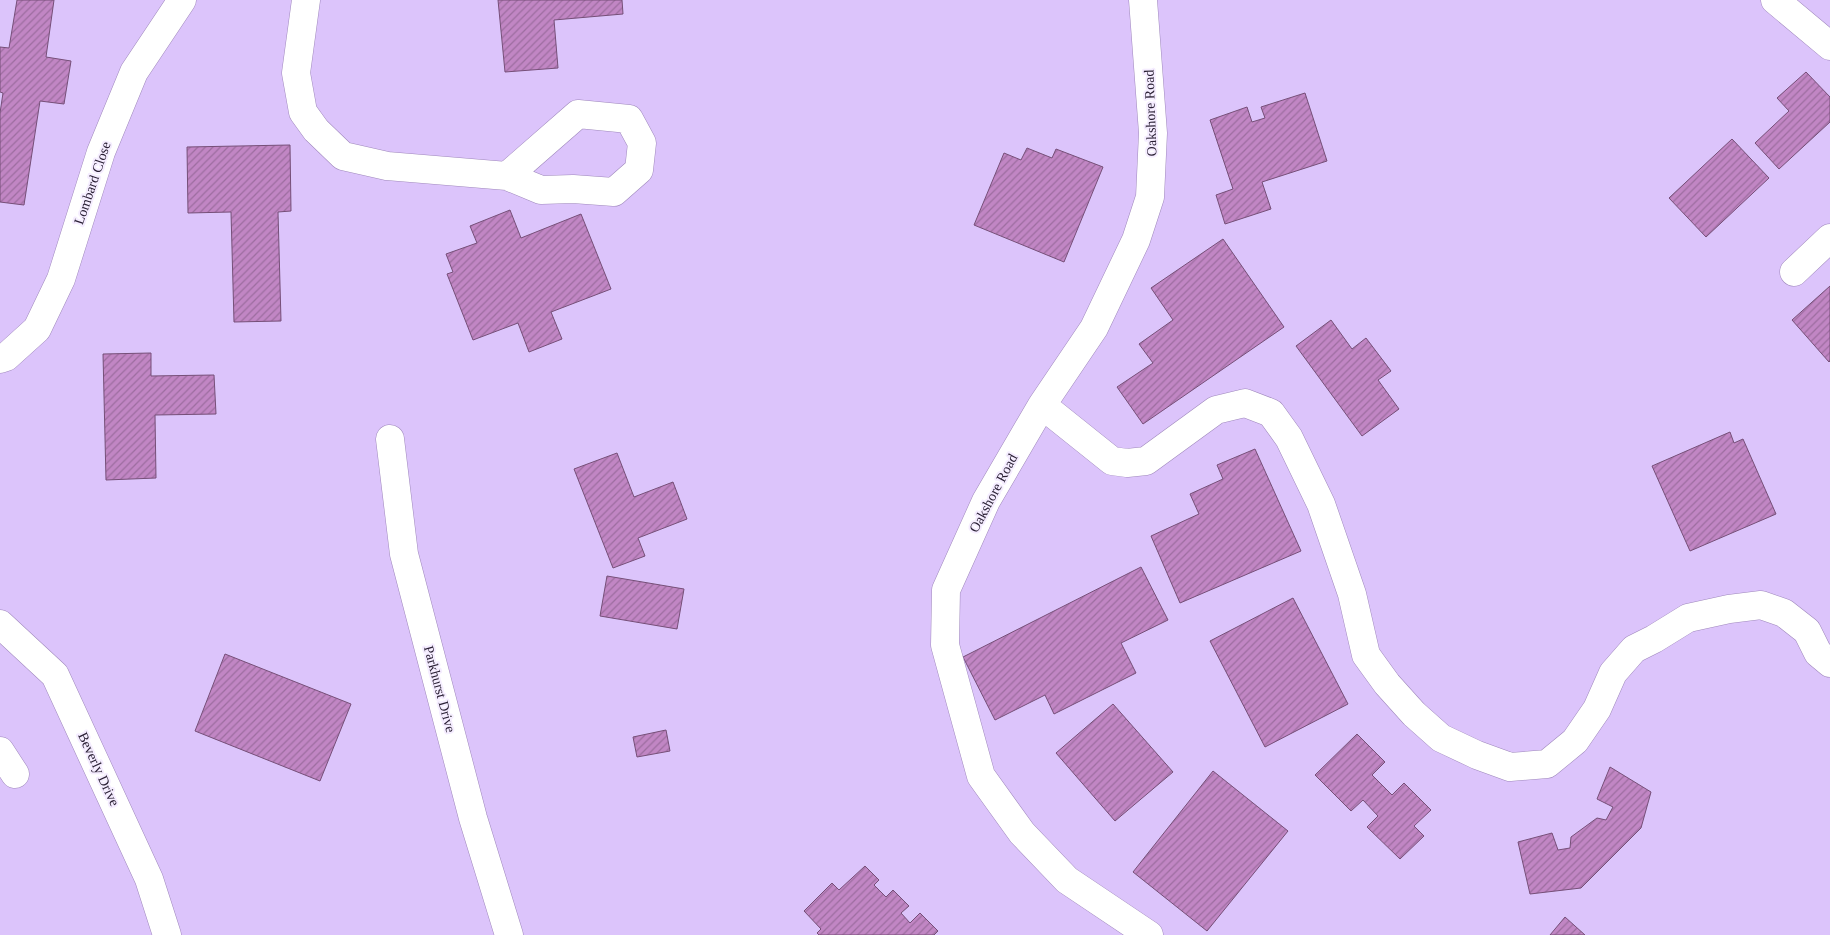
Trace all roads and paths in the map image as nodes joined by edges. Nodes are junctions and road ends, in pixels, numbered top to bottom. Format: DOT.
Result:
graph roads {
  1 [pos="182,0"];
  2 [pos="306,0"];
  3 [pos="1143,0"];
  4 [pos="1775,0"];
  5 [pos="1830,46"];
  6 [pos="508,176"];
  7 [pos="1830,238"];
  8 [pos="1794,272"];
  9 [pos="0,358"];
  10 [pos="1042,405"];
  11 [pos="390,439"];
  12 [pos="0,624"];
  13 [pos="1830,663"];
  14 [pos="0,751"];
  15 [pos="15,774"];
  16 [pos="167,935"];
  17 [pos="509,935"];
  18 [pos="1149,935"];
  1 -- 9 [label="street, Lombard Close"];
  2 -- 6 [label="street"];
  3 -- 10 [label="street, Oakshore Road"];
  4 -- 5 [label="street"];
  7 -- 8 [label="street"];
  10 -- 13 [label="street"];
  10 -- 18 [label="street, Oakshore Road"];
  11 -- 17 [label="street, Parkhurst Drive"];
  12 -- 16 [label="street, Beverly Drive"];
  14 -- 15 [label="street"];
}
